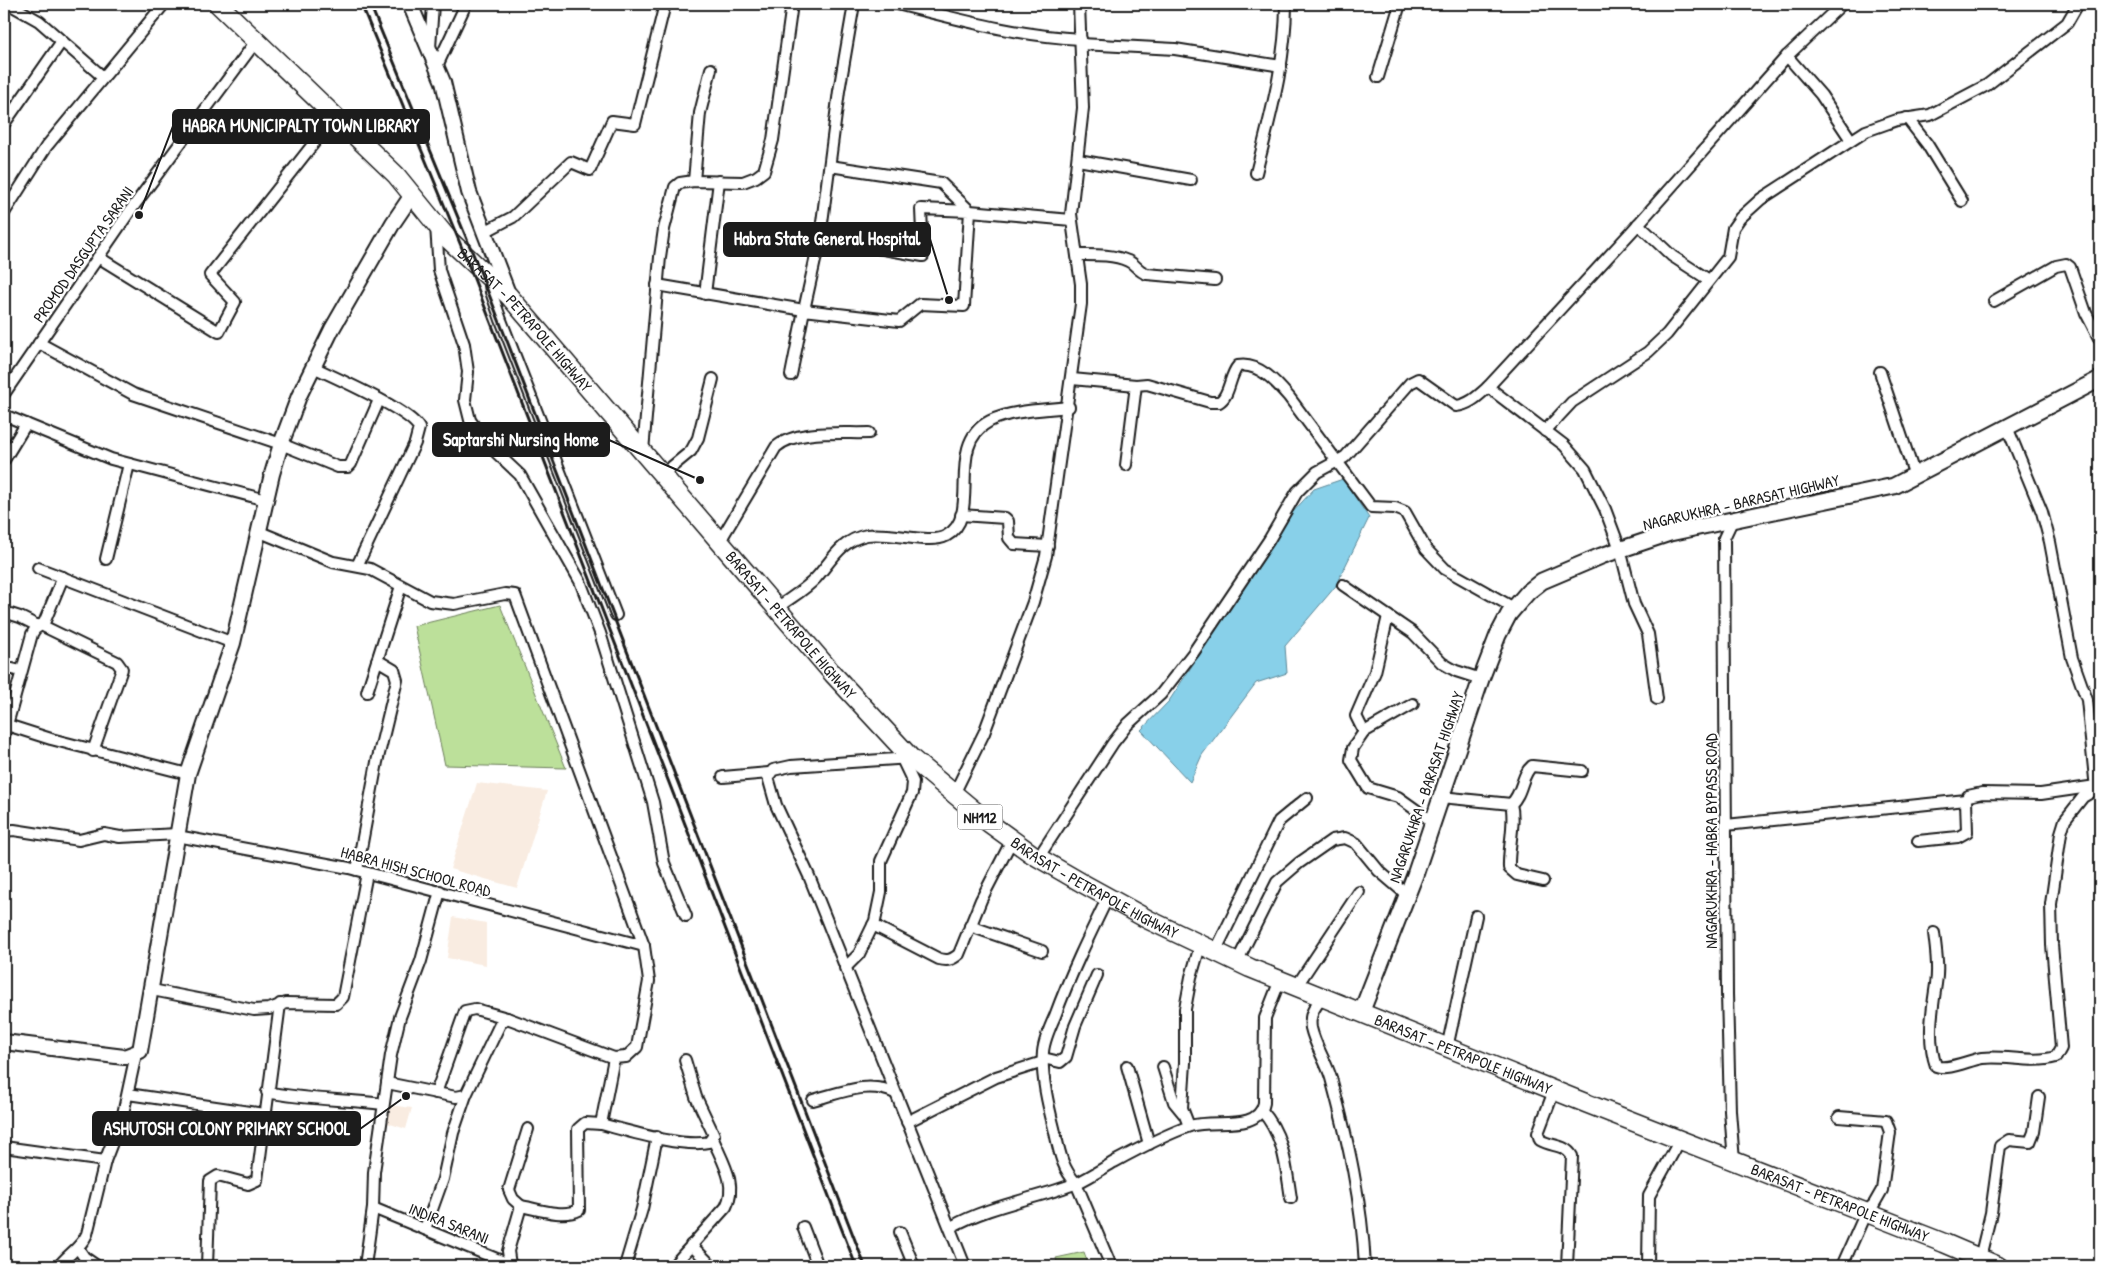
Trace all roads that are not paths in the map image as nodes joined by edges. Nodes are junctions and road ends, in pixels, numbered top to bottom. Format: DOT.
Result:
graph roads {
  1 [pos="9,4"];
  2 [pos="164,4"];
  3 [pos="218,4"];
  4 [pos="410,4"];
  5 [pos="432,4"];
  6 [pos="466,4"];
  7 [pos="665,4"];
  8 [pos="792,4"];
  9 [pos="854,4"];
  10 [pos="897,4"];
  11 [pos="1080,4"];
  12 [pos="1286,4"];
  13 [pos="1400,4"];
  14 [pos="1842,4"];
  15 [pos="2078,4"];
  16 [pos="257,40"];
  17 [pos="62,41"];
  18 [pos="1081,42"];
  19 [pos="430,49"];
  20 [pos="1787,56"];
  21 [pos="437,66"];
  22 [pos="1281,66"];
  23 [pos="711,69"];
  24 [pos="104,76"];
  25 [pos="1378,77"];
  26 [pos="336,115"];
  27 [pos="1907,118"];
  28 [pos="4,124"];
  29 [pos="1851,140"];
  30 [pos="1078,160"];
  31 [pos="830,166"];
  32 [pos="1256,173"];
  33 [pos="1191,180"];
  34 [pos="694,181"];
  35 [pos="719,181"];
  36 [pos="412,195"];
  37 [pos="1962,201"];
  38 [pos="970,211"];
  39 [pos="4,212"];
  40 [pos="1071,220"];
  41 [pos="1638,224"];
  42 [pos="436,225"];
  43 [pos="486,231"];
  44 [pos="820,238"];
  45 [pos="1077,255"];
  46 [pos="98,257"];
  47 [pos="489,277"];
  48 [pos="1215,280"];
  49 [pos="1709,280"];
  50 [pos="657,285"];
  51 [pos="705,294"];
  52 [pos="509,296"];
  53 [pos="1994,301"];
  54 [pos="804,310"];
  55 [pos="2100,340"];
  56 [pos="38,343"];
  57 [pos="313,367"];
  58 [pos="1880,372"];
  59 [pos="791,375"];
  60 [pos="712,379"];
  61 [pos="1072,379"];
  62 [pos="2100,379"];
  63 [pos="1136,385"];
  64 [pos="1488,387"];
  65 [pos="4,394"];
  66 [pos="379,400"];
  67 [pos="1069,407"];
  68 [pos="4,415"];
  69 [pos="26,424"];
  70 [pos="2007,427"];
  71 [pos="1544,431"];
  72 [pos="869,433"];
  73 [pos="281,444"];
  74 [pos="643,451"];
  75 [pos="4,460"];
  76 [pos="1337,462"];
  77 [pos="129,464"];
  78 [pos="1126,465"];
  79 [pos="662,474"];
  80 [pos="1915,476"];
  81 [pos="266,500"];
  82 [pos="961,515"];
  83 [pos="1724,522"];
  84 [pos="260,532"];
  85 [pos="720,541"];
  86 [pos="1048,546"];
  87 [pos="1620,549"];
  88 [pos="106,559"];
  89 [pos="357,566"];
  90 [pos="38,568"];
  91 [pos="63,577"];
  92 [pos="1343,585"];
  93 [pos="401,586"];
  94 [pos="776,608"];
  95 [pos="1514,608"];
  96 [pos="4,612"];
  97 [pos="616,615"];
  98 [pos="1388,616"];
  99 [pos="41,625"];
  100 [pos="233,643"];
  101 [pos="377,660"];
  102 [pos="4,667"];
  103 [pos="21,671"];
  104 [pos="1481,679"];
  105 [pos="367,692"];
  106 [pos="1658,699"];
  107 [pos="1413,704"];
  108 [pos="5,724"];
  109 [pos="1364,732"];
  110 [pos="4,736"];
  111 [pos="93,751"];
  112 [pos="906,758"];
  113 [pos="1582,771"];
  114 [pos="769,773"];
  115 [pos="188,774"];
  116 [pos="723,777"];
  117 [pos="2098,787"];
  118 [pos="953,796"];
  119 [pos="1441,797"];
  120 [pos="1307,798"];
  121 [pos="1966,800"];
  122 [pos="1512,804"];
  123 [pos="1433,822"];
  124 [pos="1726,826"];
  125 [pos="4,831"];
  126 [pos="178,835"];
  127 [pos="1012,840"];
  128 [pos="1918,841"];
  129 [pos="1038,858"];
  130 [pos="362,871"];
  131 [pos="1543,881"];
  132 [pos="440,891"];
  133 [pos="1359,892"];
  134 [pos="1407,894"];
  135 [pos="1108,897"];
  136 [pos="686,916"];
  137 [pos="1476,916"];
  138 [pos="873,925"];
  139 [pos="970,926"];
  140 [pos="1934,933"];
  141 [pos="644,946"];
  142 [pos="1208,949"];
  143 [pos="1042,951"];
  144 [pos="1238,962"];
  145 [pos="845,968"];
  146 [pos="1097,975"];
  147 [pos="1288,984"];
  148 [pos="152,990"];
  149 [pos="1322,998"];
  150 [pos="280,1004"];
  151 [pos="1361,1013"];
  152 [pos="506,1018"];
  153 [pos="4,1042"];
  154 [pos="1447,1048"];
  155 [pos="136,1054"];
  156 [pos="614,1058"];
  157 [pos="685,1060"];
  158 [pos="1043,1060"];
  159 [pos="1127,1066"];
  160 [pos="1163,1067"];
  161 [pos="387,1084"];
  162 [pos="1554,1091"];
  163 [pos="267,1092"];
  164 [pos="436,1093"];
  165 [pos="895,1093"];
  166 [pos="128,1094"];
  167 [pos="466,1095"];
  168 [pos="2039,1097"];
  169 [pos="813,1100"];
  170 [pos="383,1104"];
  171 [pos="1262,1111"];
  172 [pos="1183,1113"];
  173 [pos="264,1114"];
  174 [pos="1839,1117"];
  175 [pos="907,1122"];
  176 [pos="601,1124"];
  177 [pos="1189,1126"];
  178 [pos="528,1129"];
  179 [pos="656,1137"];
  180 [pos="713,1139"];
  181 [pos="1680,1140"];
  182 [pos="1149,1144"];
  183 [pos="4,1147"];
  184 [pos="105,1161"];
  185 [pos="1734,1161"];
  186 [pos="1076,1183"];
  187 [pos="1291,1198"];
  188 [pos="521,1206"];
  189 [pos="372,1208"];
  190 [pos="1866,1212"];
  191 [pos="803,1227"];
  192 [pos="951,1227"];
  193 [pos="424,1229"];
  194 [pos="900,1232"];
  195 [pos="691,1245"];
  196 [pos="78,1248"];
  197 [pos="1980,1258"];
  198 [pos="59,1266"];
  199 [pos="97,1266"];
  200 [pos="207,1266"];
  201 [pos="365,1266"];
  202 [pos="511,1266"];
  203 [pos="625,1266"];
  204 [pos="673,1266"];
  205 [pos="712,1266"];
  206 [pos="818,1266"];
  207 [pos="914,1266"];
  208 [pos="966,1266"];
  209 [pos="1111,1266"];
  210 [pos="1365,1266"];
  211 [pos="1567,1266"];
  212 [pos="1648,1266"];
  213 [pos="1842,1266"];
  214 [pos="1998,1266"];
  1 -- 17 [label="street"];
  2 -- 24 [label="street"];
  3 -- 16 [label="highway, BARASAT - PETRAPOLE HIGHWAY / NH112"];
  4 -- 19 [label="main road"];
  5 -- 19 [label="street"];
  6 -- 21 [label="street"];
  7 -- 43 [label="street"];
  8 -- 35 [label="street"];
  9 -- 31 [label="street"];
  10 -- 18 [label="street"];
  11 -- 18 [label="street"];
  12 -- 22 [label="street"];
  13 -- 25 [label="street"];
  14 -- 20 [label="street"];
  15 -- 27 [label="street"];
  16 -- 26 [label="highway, BARASAT - PETRAPOLE HIGHWAY / NH112"];
  16 -- 46 [label="street, PROMOD DASGUPTA SARANI"];
  17 -- 24 [label="street"];
  17 -- 28 [label="street"];
  18 -- 22 [label="street"];
  18 -- 30 [label="street"];
  19 -- 21 [label="main road"];
  20 -- 29 [label="street"];
  20 -- 41 [label="street"];
  21 -- 43 [label="main road"];
  22 -- 32 [label="street"];
  23 -- 34 [label="street"];
  24 -- 39 [label="street"];
  26 -- 36 [label="highway, BARASAT - PETRAPOLE HIGHWAY / NH112"];
  26 -- 46 [label="street"];
  27 -- 29 [label="street"];
  27 -- 37 [label="street"];
  29 -- 49 [label="street"];
  30 -- 33 [label="street"];
  30 -- 40 [label="street"];
  31 -- 38 [label="street"];
  31 -- 44 [label="street"];
  34 -- 35 [label="street"];
  34 -- 50 [label="street"];
  35 -- 51 [label="street"];
  36 -- 42 [label="highway, BARASAT - PETRAPOLE HIGHWAY / NH112"];
  36 -- 57 [label="main road"];
  38 -- 40 [label="street"];
  38 -- 44 [label="street"];
  38 -- 54 [label="street"];
  40 -- 45 [label="street"];
  41 -- 49 [label="street"];
  41 -- 64 [label="street"];
  42 -- 47 [label="highway, BARASAT - PETRAPOLE HIGHWAY / NH112"];
  42 -- 136 [label="street"];
  43 -- 52 [label="main road"];
  44 -- 54 [label="street"];
  45 -- 48 [label="street"];
  45 -- 61 [label="street"];
  46 -- 56 [label="street, PROMOD DASGUPTA SARANI"];
  47 -- 52 [label="highway, BARASAT - PETRAPOLE HIGHWAY / NH112"];
  47 -- 97 [label="street"];
  49 -- 71 [label="street"];
  50 -- 51 [label="street"];
  50 -- 74 [label="street"];
  51 -- 54 [label="street"];
  52 -- 74 [label="highway, BARASAT - PETRAPOLE HIGHWAY / NH112"];
  53 -- 55 [label="street"];
  54 -- 59 [label="street"];
  56 -- 65 [label="street, PROMOD DASGUPTA SARANI"];
  56 -- 73 [label="street"];
  57 -- 66 [label="street"];
  57 -- 73 [label="main road"];
  58 -- 80 [label="street"];
  60 -- 79 [label="street"];
  61 -- 63 [label="street"];
  61 -- 67 [label="street"];
  62 -- 70 [label="main road, NAGARUKHRA - BARASAT HIGHWAY"];
  63 -- 76 [label="street"];
  63 -- 78 [label="street"];
  64 -- 71 [label="street"];
  64 -- 76 [label="street"];
  66 -- 73 [label="street"];
  66 -- 89 [label="street"];
  67 -- 82 [label="street"];
  67 -- 86 [label="street"];
  68 -- 69 [label="street"];
  69 -- 75 [label="street"];
  69 -- 77 [label="street"];
  70 -- 80 [label="main road, NAGARUKHRA - BARASAT HIGHWAY"];
  70 -- 117 [label="street"];
  71 -- 87 [label="street"];
  72 -- 85 [label="street"];
  73 -- 81 [label="main road"];
  74 -- 79 [label="highway, BARASAT - PETRAPOLE HIGHWAY / NH112"];
  76 -- 95 [label="street"];
  76 -- 129 [label="street"];
  77 -- 81 [label="street"];
  77 -- 88 [label="street"];
  79 -- 85 [label="highway, BARASAT - PETRAPOLE HIGHWAY / NH112"];
  80 -- 83 [label="main road, NAGARUKHRA - BARASAT HIGHWAY"];
  81 -- 84 [label="main road"];
  82 -- 86 [label="street"];
  82 -- 94 [label="street"];
  83 -- 87 [label="main road, NAGARUKHRA - BARASAT HIGHWAY"];
  83 -- 124 [label="street, NAGARUKHRA - HABRA BYPASS ROAD"];
  84 -- 89 [label="street"];
  84 -- 100 [label="main road"];
  85 -- 94 [label="highway, BARASAT - PETRAPOLE HIGHWAY / NH112"];
  86 -- 118 [label="street"];
  87 -- 95 [label="main road, NAGARUKHRA - BARASAT HIGHWAY"];
  87 -- 106 [label="street"];
  89 -- 93 [label="street"];
  90 -- 91 [label="street"];
  91 -- 99 [label="street"];
  91 -- 100 [label="street"];
  92 -- 98 [label="street"];
  93 -- 101 [label="street"];
  93 -- 141 [label="street"];
  94 -- 112 [label="highway, BARASAT - PETRAPOLE HIGHWAY / NH112"];
  95 -- 104 [label="main road, NAGARUKHRA - BARASAT HIGHWAY"];
  96 -- 99 [label="street"];
  98 -- 104 [label="street"];
  98 -- 109 [label="street"];
  99 -- 103 [label="street"];
  99 -- 111 [label="street"];
  100 -- 115 [label="main road"];
  101 -- 105 [label="street"];
  101 -- 130 [label="street"];
  102 -- 103 [label="street"];
  103 -- 108 [label="street"];
  104 -- 119 [label="main road, NAGARUKHRA - BARASAT HIGHWAY"];
  107 -- 109 [label="street"];
  108 -- 110 [label="street"];
  108 -- 111 [label="street"];
  109 -- 123 [label="street"];
  111 -- 115 [label="street"];
  112 -- 114 [label="street"];
  112 -- 118 [label="highway, BARASAT - PETRAPOLE HIGHWAY / NH112"];
  112 -- 138 [label="street"];
  113 -- 122 [label="street"];
  114 -- 116 [label="street"];
  114 -- 145 [label="street"];
  115 -- 126 [label="main road"];
  117 -- 121 [label="street"];
  117 -- 140 [label="street"];
  118 -- 127 [label="highway, BARASAT - PETRAPOLE HIGHWAY / NH112"];
  119 -- 122 [label="street"];
  119 -- 123 [label="main road, NAGARUKHRA - BARASAT HIGHWAY"];
  120 -- 142 [label="street"];
  121 -- 124 [label="street"];
  121 -- 128 [label="street"];
  122 -- 131 [label="street"];
  123 -- 134 [label="main road, NAGARUKHRA - BARASAT HIGHWAY"];
  124 -- 185 [label="street, NAGARUKHRA - HABRA BYPASS ROAD"];
  125 -- 126 [label="street, HABRA HISH SCHOOL ROAD"];
  126 -- 130 [label="street, HABRA HISH SCHOOL ROAD"];
  126 -- 148 [label="main road"];
  127 -- 129 [label="highway, BARASAT - PETRAPOLE HIGHWAY / NH112"];
  127 -- 139 [label="street"];
  129 -- 135 [label="highway, BARASAT - PETRAPOLE HIGHWAY / NH112"];
  130 -- 132 [label="street, HABRA HISH SCHOOL ROAD"];
  130 -- 150 [label="street"];
  132 -- 141 [label="street, HABRA HISH SCHOOL ROAD"];
  132 -- 161 [label="street"];
  133 -- 147 [label="street"];
  134 -- 144 [label="street"];
  134 -- 151 [label="main road, NAGARUKHRA - BARASAT HIGHWAY"];
  135 -- 142 [label="highway, BARASAT - PETRAPOLE HIGHWAY / NH112"];
  135 -- 158 [label="street"];
  137 -- 154 [label="street"];
  138 -- 139 [label="street"];
  138 -- 145 [label="street"];
  139 -- 143 [label="street"];
  141 -- 156 [label="street"];
  142 -- 144 [label="highway, BARASAT - PETRAPOLE HIGHWAY / NH112"];
  142 -- 172 [label="street"];
  144 -- 147 [label="highway, BARASAT - PETRAPOLE HIGHWAY / NH112"];
  145 -- 165 [label="street"];
  146 -- 158 [label="street"];
  147 -- 149 [label="highway, BARASAT - PETRAPOLE HIGHWAY / NH112"];
  147 -- 171 [label="street"];
  148 -- 150 [label="street"];
  148 -- 155 [label="main road"];
  149 -- 151 [label="highway, BARASAT - PETRAPOLE HIGHWAY / NH112"];
  149 -- 210 [label="street"];
  150 -- 163 [label="street"];
  151 -- 154 [label="highway, BARASAT - PETRAPOLE HIGHWAY / NH112"];
  152 -- 156 [label="street"];
  152 -- 164 [label="street"];
  152 -- 167 [label="street"];
  153 -- 155 [label="main road"];
  154 -- 162 [label="highway, BARASAT - PETRAPOLE HIGHWAY / NH112"];
  155 -- 166 [label="street"];
  156 -- 176 [label="street"];
  157 -- 180 [label="street"];
  158 -- 175 [label="street"];
  158 -- 186 [label="street"];
  159 -- 182 [label="street"];
  160 -- 172 [label="street"];
  161 -- 164 [label="street"];
  161 -- 170 [label="street"];
  162 -- 181 [label="highway, BARASAT - PETRAPOLE HIGHWAY / NH112"];
  162 -- 211 [label="street"];
  163 -- 170 [label="street"];
  163 -- 173 [label="street"];
  164 -- 167 [label="street"];
  165 -- 169 [label="street"];
  165 -- 175 [label="street"];
  166 -- 173 [label="street"];
  166 -- 184 [label="street"];
  167 -- 193 [label="street"];
  168 -- 197 [label="street"];
  170 -- 189 [label="street"];
  171 -- 177 [label="street"];
  171 -- 187 [label="street"];
  172 -- 177 [label="street"];
  173 -- 200 [label="street"];
  174 -- 190 [label="street"];
  175 -- 192 [label="street"];
  176 -- 179 [label="street"];
  176 -- 188 [label="street"];
  177 -- 182 [label="street"];
  178 -- 188 [label="street"];
  179 -- 180 [label="street"];
  179 -- 203 [label="street"];
  180 -- 195 [label="street"];
  181 -- 185 [label="highway, BARASAT - PETRAPOLE HIGHWAY / NH112"];
  181 -- 212 [label="street"];
  182 -- 186 [label="street"];
  183 -- 184 [label="street"];
  184 -- 196 [label="street"];
  185 -- 190 [label="highway, BARASAT - PETRAPOLE HIGHWAY / NH112"];
  186 -- 192 [label="street"];
  186 -- 209 [label="street"];
  188 -- 202 [label="street"];
  189 -- 193 [label="street, INDIRA SARANI"];
  189 -- 201 [label="street"];
  190 -- 197 [label="highway, BARASAT - PETRAPOLE HIGHWAY / NH112"];
  190 -- 213 [label="street"];
  191 -- 206 [label="street"];
  192 -- 208 [label="street"];
  193 -- 202 [label="street, INDIRA SARANI"];
  194 -- 207 [label="street"];
  195 -- 204 [label="street"];
  195 -- 205 [label="street"];
  196 -- 198 [label="street"];
  196 -- 199 [label="street"];
  197 -- 214 [label="highway, BARASAT - PETRAPOLE HIGHWAY / NH112"];
}
